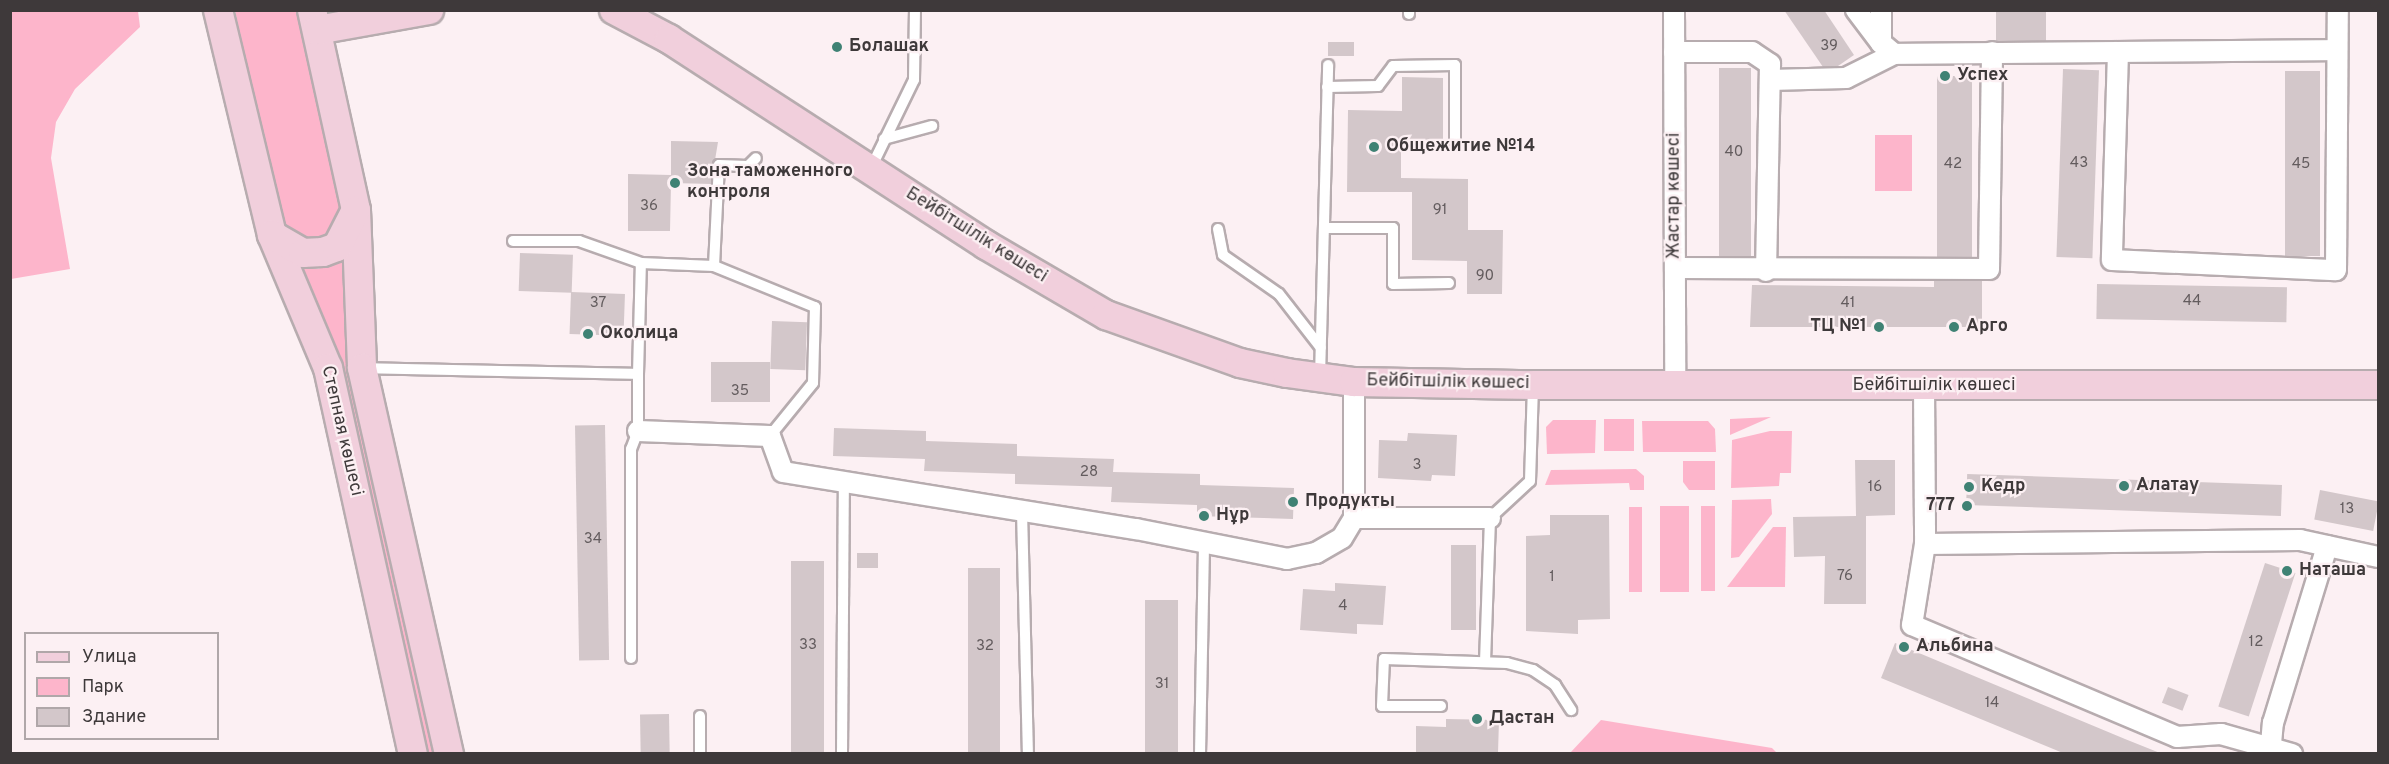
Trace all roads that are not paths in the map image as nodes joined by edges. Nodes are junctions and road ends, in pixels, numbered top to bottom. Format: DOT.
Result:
graph roads {
  1 [pos="218,10"];
  2 [pos="429,10"];
  3 [pos="614,10"];
  4 [pos="915,10"];
  5 [pos="1674,10"];
  6 [pos="1856,10"];
  7 [pos="1881,10"];
  8 [pos="2338,10"];
  9 [pos="314,20"];
  10 [pos="1887,49"];
  11 [pos="2337,50"];
  12 [pos="1674,52"];
  13 [pos="1992,52"];
  14 [pos="2118,52"];
  15 [pos="1328,65"];
  16 [pos="1770,80"];
  17 [pos="1328,87"];
  18 [pos="932,126"];
  19 [pos="884,138"];
  20 [pos="1455,144"];
  21 [pos="756,158"];
  22 [pos="871,169"];
  23 [pos="356,210"];
  24 [pos="1324,228"];
  25 [pos="1218,229"];
  26 [pos="272,235"];
  27 [pos="513,241"];
  28 [pos="640,263"];
  29 [pos="714,266"];
  30 [pos="1675,268"];
  31 [pos="1766,271"];
  32 [pos="1449,283"];
  33 [pos="1321,348"];
  34 [pos="362,368"];
  35 [pos="638,375"];
  36 [pos="1320,378"];
  37 [pos="1354,382"];
  38 [pos="1675,382"];
  39 [pos="1533,385"];
  40 [pos="2379,385"];
  41 [pos="1924,386"];
  42 [pos="639,431"];
  43 [pos="770,436"];
  44 [pos="844,483"];
  45 [pos="1022,511"];
  46 [pos="1354,518"];
  47 [pos="1490,518"];
  48 [pos="1925,544"];
  49 [pos="1204,545"];
  50 [pos="2327,546"];
  51 [pos="2379,557"];
  52 [pos="631,658"];
  53 [pos="1485,662"];
  54 [pos="1442,706"];
  55 [pos="1571,710"];
  56 [pos="700,716"];
  57 [pos="2271,744"];
  58 [pos="413,753"];
  59 [pos="449,753"];
  60 [pos="700,753"];
  61 [pos="842,753"];
  62 [pos="1028,753"];
  63 [pos="1200,753"];
  64 [pos="2292,753"];
  1 -- 26 [label="street, Степная көшесі"];
  2 -- 9 [label="street"];
  3 -- 22 [label="street, Бейбітшілік көшесі"];
  4 -- 19 [label="lane"];
  5 -- 12 [label="street, Жастар көшесі"];
  6 -- 10 [label="street"];
  7 -- 10 [label="street"];
  8 -- 11 [label="street"];
  9 -- 23 [label="street, Степная көшесі"];
  10 -- 13 [label="street"];
  10 -- 16 [label="street"];
  11 -- 14 [label="street"];
  11 -- 14 [label="street"];
  12 -- 16 [label="street"];
  12 -- 30 [label="street, Жастар көшесі"];
  13 -- 14 [label="street"];
  13 -- 31 [label="street"];
  15 -- 17 [label="lane"];
  16 -- 31 [label="street"];
  17 -- 20 [label="lane"];
  17 -- 24 [label="lane"];
  18 -- 19 [label="lane"];
  19 -- 22 [label="lane"];
  21 -- 29 [label="lane"];
  22 -- 36 [label="street, Бейбітшілік көшесі"];
  23 -- 26 [label="street"];
  23 -- 34 [label="street, Степная көшесі"];
  24 -- 32 [label="lane"];
  24 -- 33 [label="lane"];
  25 -- 33 [label="lane"];
  26 -- 58 [label="street, Степная көшесі"];
  27 -- 28 [label="lane"];
  28 -- 29 [label="lane"];
  28 -- 35 [label="lane"];
  29 -- 43 [label="lane"];
  30 -- 31 [label="street"];
  30 -- 38 [label="street, Жастар көшесі"];
  33 -- 36 [label="lane"];
  34 -- 35 [label="lane"];
  34 -- 59 [label="street, Степная көшесі"];
  35 -- 42 [label="lane"];
  36 -- 37 [label="street, Бейбітшілік көшесі"];
  37 -- 39 [label="street, Бейбітшілік көшесі"];
  37 -- 46 [label="street"];
  38 -- 39 [label="street, Бейбітшілік көшесі"];
  38 -- 41 [label="street, Бейбітшілік көшесі"];
  39 -- 47 [label="lane"];
  40 -- 41 [label="street, Бейбітшілік көшесі"];
  41 -- 48 [label="street"];
  42 -- 43 [label="street"];
  42 -- 52 [label="lane"];
  43 -- 44 [label="street"];
  44 -- 45 [label="street"];
  44 -- 61 [label="lane"];
  45 -- 49 [label="street"];
  45 -- 62 [label="lane"];
  46 -- 47 [label="street"];
  46 -- 49 [label="street"];
  47 -- 53 [label="lane"];
  48 -- 50 [label="street"];
  48 -- 57 [label="street"];
  49 -- 63 [label="lane"];
  50 -- 51 [label="street"];
  50 -- 57 [label="street"];
  53 -- 54 [label="lane"];
  53 -- 55 [label="lane"];
  56 -- 60 [label="lane"];
  57 -- 64 [label="street"];
}
